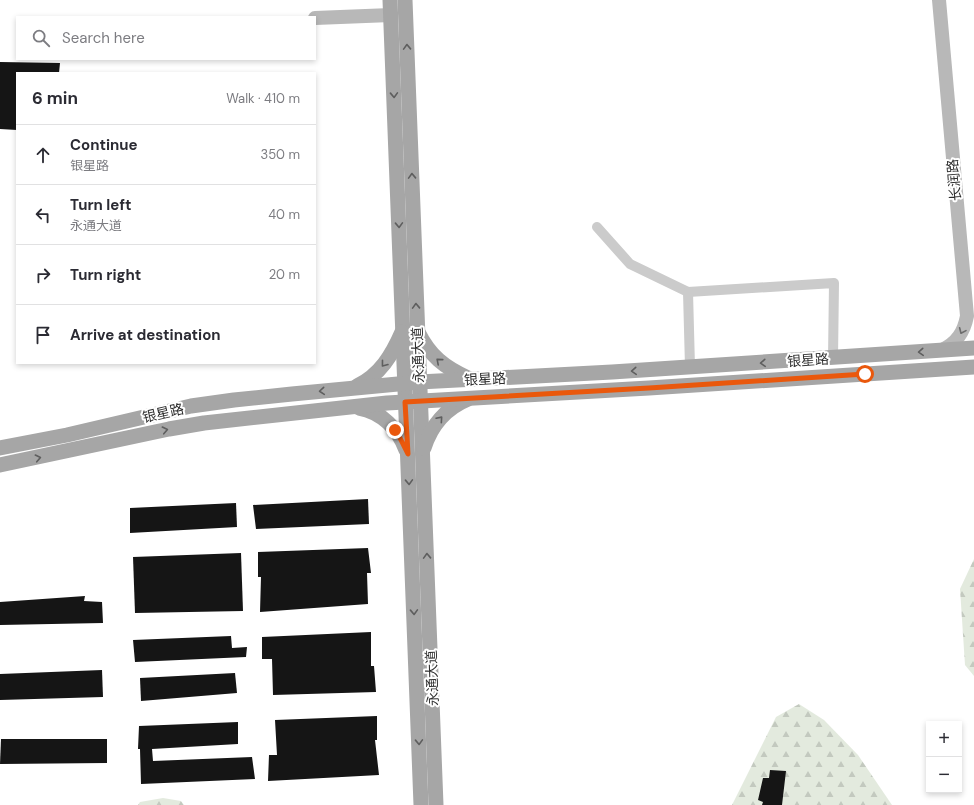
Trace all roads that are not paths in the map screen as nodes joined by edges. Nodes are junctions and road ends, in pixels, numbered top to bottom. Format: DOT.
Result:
graph roads {
  1 [pos="390,0"];
  2 [pos="405,0"];
  3 [pos="939,0"];
  4 [pos="947,0"];
  5 [pos="391,15"];
  6 [pos="316,18"];
  7 [pos="597,227"];
  8 [pos="688,292"];
  9 [pos="974,312"];
  10 [pos="410,330"];
  11 [pos="974,348"];
  12 [pos="942,350"];
  13 [pos="833,358"];
  14 [pos="974,367"];
  15 [pos="690,368"];
  16 [pos="471,379"];
  17 [pos="412,383"];
  18 [pos="352,388"];
  19 [pos="471,398"];
  20 [pos="413,401"];
  21 [pos="350,407"];
  22 [pos="0,448"];
  23 [pos="415,453"];
  24 [pos="0,465"];
  25 [pos="421,805"];
  26 [pos="436,805"];
  1 -- 5 [label="main road, 永通大道"];
  10 -- 2 [label="main road, 永通大道, one-way"];
  3 -- 12 [label="main road, 长润路, one-way"];
  4 -- 9 [label="main road, 长润路"];
  5 -- 6 [label="main road"];
  5 -- 10 [label="main road, 永通大道, one-way"];
  7 -- 8 [label="street"];
  8 -- 13 [label="street"];
  8 -- 15 [label="street"];
  16 -- 10 [label="main road, one-way"];
  10 -- 17 [label="main road, 永通大道"];
  10 -- 18 [label="main road, one-way"];
  11 -- 12 [label="main road, 银星路"];
  12 -- 13 [label="main road, 银星路, one-way"];
  13 -- 15 [label="main road, 银星路, one-way"];
  14 -- 19 [label="main road, 银星路"];
  15 -- 16 [label="main road, 银星路, one-way"];
  16 -- 17 [label="main road, 银星路"];
  17 -- 18 [label="main road, 银星路"];
  17 -- 20 [label="main road, 永通大道"];
  18 -- 22 [label="main road, 银星路, one-way"];
  19 -- 20 [label="main road, 银星路"];
  23 -- 19 [label="main road, one-way"];
  20 -- 21 [label="main road, 银星路"];
  20 -- 23 [label="main road, 永通大道"];
  21 -- 23 [label="main road"];
  24 -- 21 [label="main road, 银星路, one-way"];
  23 -- 25 [label="main road, 永通大道, one-way"];
  26 -- 23 [label="main road, 永通大道, one-way"];
}
